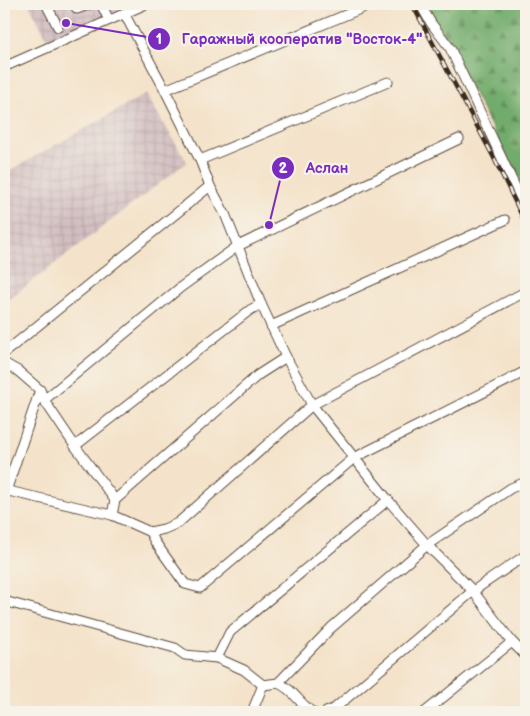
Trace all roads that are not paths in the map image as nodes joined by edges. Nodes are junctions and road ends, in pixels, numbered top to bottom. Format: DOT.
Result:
graph roads {
  1 [pos="46,4"];
  2 [pos="74,4"];
  3 [pos="90,4"];
  4 [pos="102,4"];
  5 [pos="146,4"];
  6 [pos="372,4"];
  7 [pos="420,4"];
  8 [pos="124,13"];
  9 [pos="109,20"];
  10 [pos="58,27"];
  11 [pos="4,67"];
  12 [pos="388,82"];
  13 [pos="165,90"];
  14 [pos="459,139"];
  15 [pos="200,160"];
  16 [pos="210,186"];
  17 [pos="526,210"];
  18 [pos="505,220"];
  19 [pos="238,246"];
  20 [pos="523,293"];
  21 [pos="261,304"];
  22 [pos="271,326"];
  23 [pos="4,353"];
  24 [pos="286,357"];
  25 [pos="4,363"];
  26 [pos="526,371"];
  27 [pos="40,390"];
  28 [pos="44,400"];
  29 [pos="312,405"];
  30 [pos="75,446"];
  31 [pos="354,458"];
  32 [pos="526,482"];
  33 [pos="4,492"];
  34 [pos="114,500"];
  35 [pos="388,500"];
  36 [pos="112,515"];
  37 [pos="150,532"];
  38 [pos="427,544"];
  39 [pos="526,555"];
  40 [pos="473,591"];
  41 [pos="4,601"];
  42 [pos="512,642"];
  43 [pos="526,656"];
  44 [pos="217,658"];
  45 [pos="278,683"];
  46 [pos="263,685"];
  47 [pos="526,707"];
  48 [pos="252,712"];
  49 [pos="312,712"];
  50 [pos="326,712"];
  51 [pos="425,712"];
  52 [pos="519,712"];
  1 -- 10 [label="street"];
  2 -- 3 [label="street"];
  4 -- 9 [label="street"];
  5 -- 8 [label="street"];
  6 -- 13 [label="street"];
  7 -- 17 [label="street"];
  8 -- 9 [label="street"];
  8 -- 13 [label="street"];
  9 -- 11 [label="street"];
  12 -- 15 [label="street"];
  13 -- 15 [label="street"];
  14 -- 19 [label="street"];
  15 -- 16 [label="street"];
  16 -- 19 [label="street"];
  16 -- 23 [label="street"];
  18 -- 22 [label="street"];
  19 -- 21 [label="street"];
  19 -- 28 [label="street"];
  20 -- 29 [label="street"];
  21 -- 22 [label="street"];
  21 -- 30 [label="street"];
  22 -- 24 [label="street"];
  24 -- 29 [label="street"];
  24 -- 34 [label="street"];
  25 -- 27 [label="street"];
  26 -- 31 [label="street"];
  27 -- 28 [label="street"];
  27 -- 33 [label="street"];
  28 -- 30 [label="street"];
  29 -- 31 [label="street"];
  29 -- 37 [label="street"];
  30 -- 34 [label="street"];
  31 -- 35 [label="street"];
  31 -- 37 [label="street"];
  32 -- 38 [label="street"];
  33 -- 36 [label="street"];
  34 -- 36 [label="street"];
  35 -- 38 [label="street"];
  35 -- 44 [label="street"];
  36 -- 37 [label="street"];
  38 -- 40 [label="street"];
  38 -- 45 [label="street"];
  39 -- 40 [label="street"];
  40 -- 42 [label="street"];
  40 -- 50 [label="street"];
  41 -- 44 [label="street"];
  42 -- 43 [label="street"];
  42 -- 51 [label="street"];
  44 -- 46 [label="street"];
  45 -- 46 [label="street"];
  45 -- 49 [label="street"];
  46 -- 48 [label="street"];
  47 -- 52 [label="street"];
}
